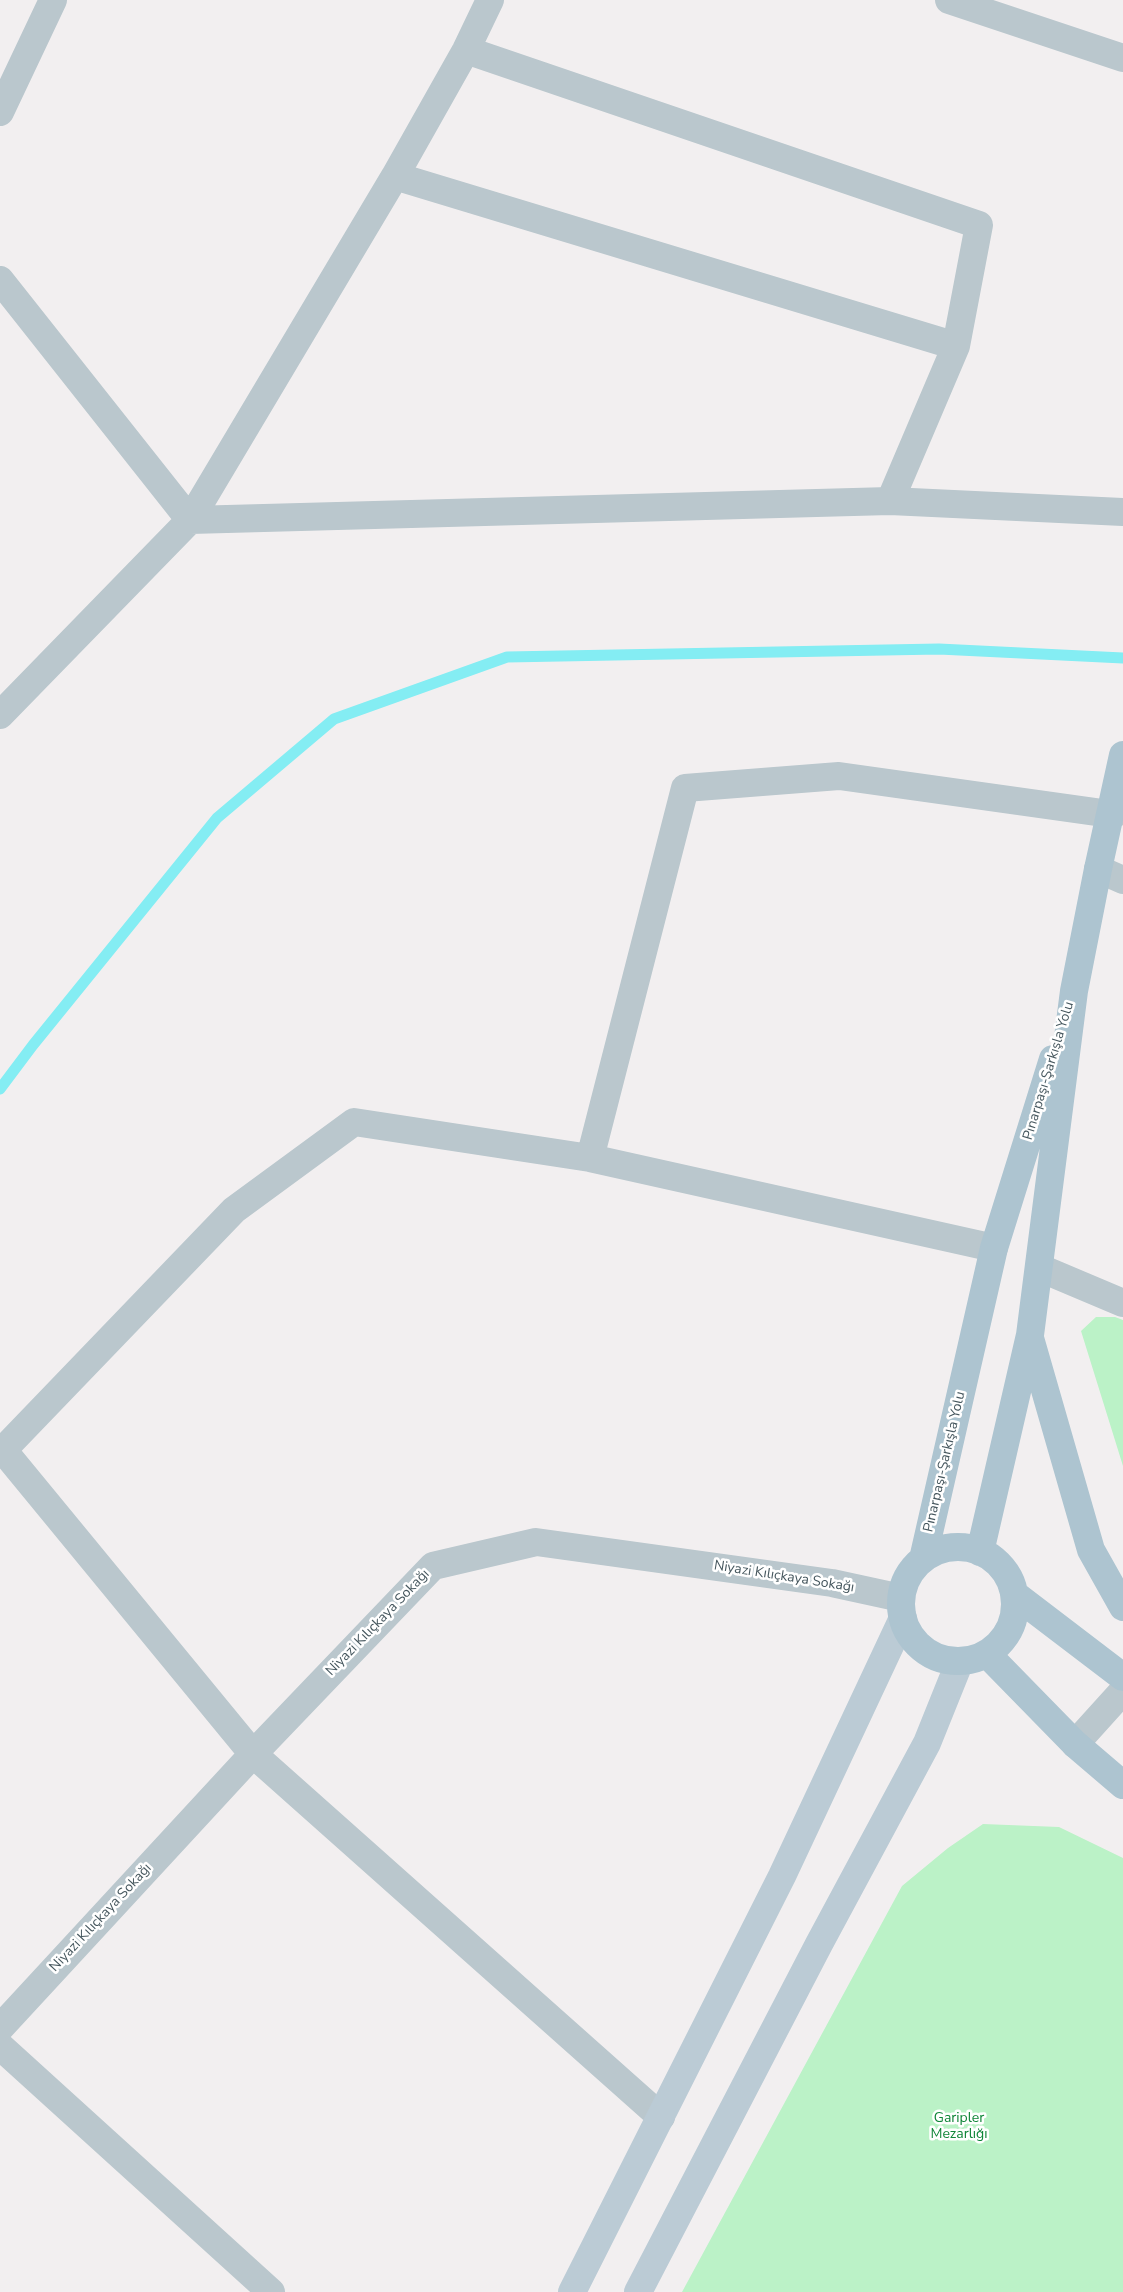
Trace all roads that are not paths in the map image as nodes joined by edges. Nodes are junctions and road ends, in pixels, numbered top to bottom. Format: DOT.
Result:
graph roads {
  1 [pos="53,0"];
  2 [pos="490,0"];
  3 [pos="948,0"];
  4 [pos="466,50"];
  5 [pos="1123,58"];
  6 [pos="0,112"];
  7 [pos="395,176"];
  8 [pos="0,280"];
  9 [pos="956,346"];
  10 [pos="890,501"];
  11 [pos="1123,512"];
  12 [pos="190,520"];
  13 [pos="0,715"];
  14 [pos="1123,755"];
  15 [pos="1116,813"];
  16 [pos="1098,869"];
  17 [pos="1123,880"];
  18 [pos="1074,991"];
  19 [pos="590,1158"];
  20 [pos="994,1248"];
  21 [pos="1040,1268"];
  22 [pos="1123,1303"];
  23 [pos="1030,1335"];
  24 [pos="980,1552"];
  25 [pos="923,1559"];
  26 [pos="1014,1594"];
  27 [pos="1123,1607"];
  28 [pos="902,1608"];
  29 [pos="987,1654"];
  30 [pos="960,1661"];
  31 [pos="1123,1677"];
  32 [pos="1123,1691"];
  33 [pos="1075,1744"];
  34 [pos="253,1754"];
  35 [pos="1123,1785"];
  36 [pos="0,2028"];
  37 [pos="0,2046"];
  38 [pos="661,2117"];
  39 [pos="271,2292"];
  40 [pos="572,2292"];
  41 [pos="638,2292"];
  1 -- 6 [label="street"];
  2 -- 4 [label="street"];
  3 -- 5 [label="street"];
  4 -- 7 [label="street"];
  4 -- 9 [label="street"];
  7 -- 9 [label="street"];
  7 -- 12 [label="street"];
  8 -- 12 [label="street"];
  9 -- 10 [label="street"];
  10 -- 11 [label="street"];
  10 -- 12 [label="street"];
  12 -- 13 [label="street"];
  14 -- 15 [label="main road"];
  15 -- 16 [label="main road"];
  15 -- 19 [label="street"];
  16 -- 17 [label="street"];
  16 -- 18 [label="main road"];
  18 -- 20 [label="main road, Pınarpaşı-Şarkışla Yolu"];
  18 -- 21 [label="main road, Pınarpaşı-Şarkışla Yolu"];
  19 -- 20 [label="street"];
  19 -- 34 [label="street"];
  20 -- 25 [label="main road, Pınarpaşı-Şarkışla Yolu"];
  21 -- 22 [label="street"];
  21 -- 23 [label="main road, Pınarpaşı-Şarkışla Yolu"];
  23 -- 24 [label="main road, Pınarpaşı-Şarkışla Yolu"];
  23 -- 27 [label="main road"];
  24 -- 25 [label="main road"];
  24 -- 26 [label="main road"];
  25 -- 28 [label="main road"];
  26 -- 29 [label="main road"];
  26 -- 31 [label="main road"];
  28 -- 30 [label="main road"];
  28 -- 34 [label="street, Niyazi Kılıçkaya Sokağı"];
  28 -- 38 [label="main road"];
  29 -- 30 [label="main road"];
  29 -- 33 [label="main road"];
  30 -- 41 [label="main road"];
  32 -- 33 [label="street"];
  33 -- 35 [label="main road"];
  34 -- 36 [label="street, Niyazi Kılıçkaya Sokağı"];
  34 -- 38 [label="street"];
  37 -- 39 [label="street"];
  38 -- 40 [label="main road"];
}
